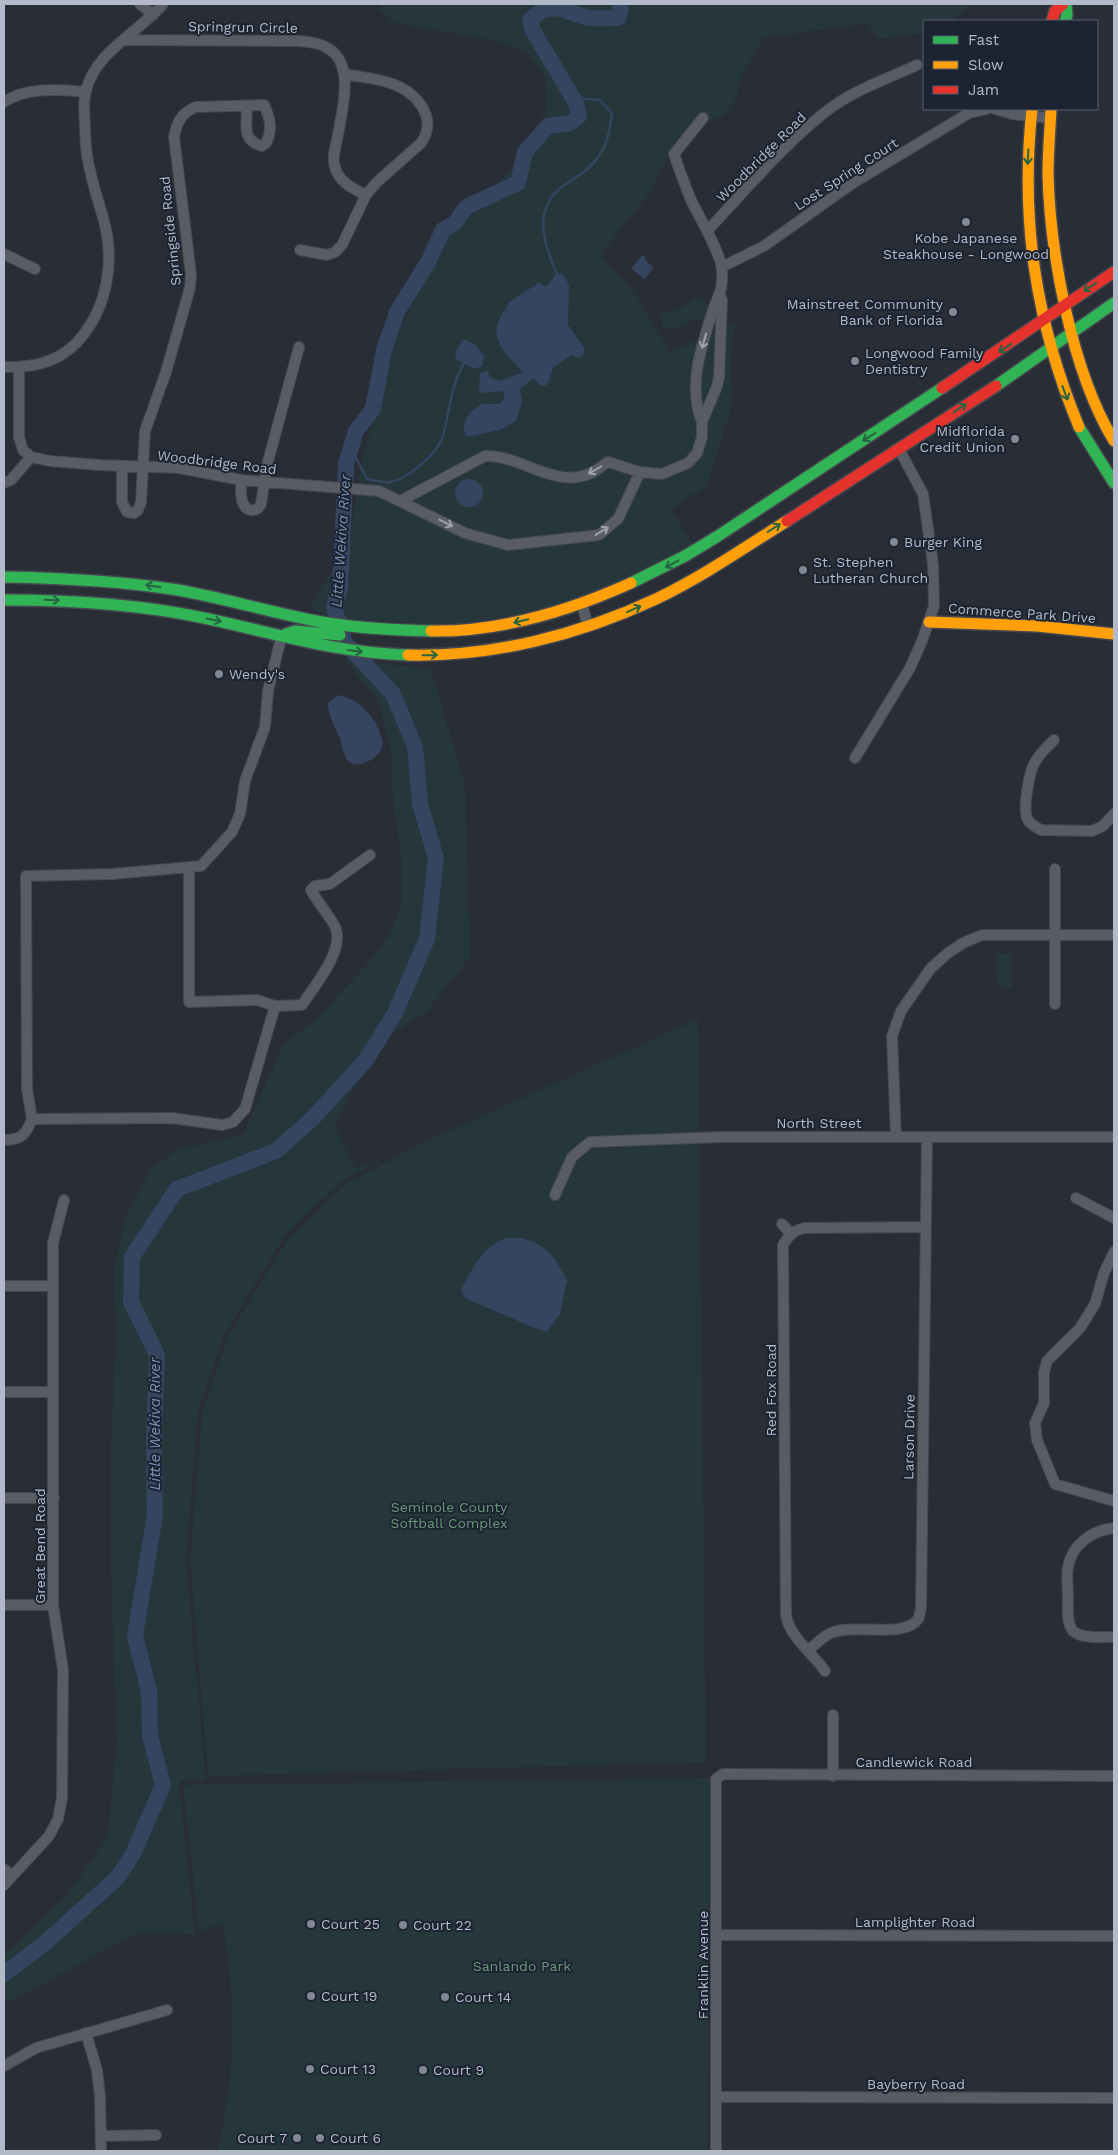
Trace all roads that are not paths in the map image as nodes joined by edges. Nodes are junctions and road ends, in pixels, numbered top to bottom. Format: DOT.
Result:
graph roads {
  1 [pos="140,4"];
  2 [pos="162,4"];
  3 [pos="1065,4"];
  4 [pos="153,15"];
  5 [pos="1052,20"];
  6 [pos="1066,20"];
  7 [pos="125,40"];
  8 [pos="917,65"];
  9 [pos="344,74"];
  10 [pos="86,92"];
  11 [pos="4,102"];
  12 [pos="247,107"];
  13 [pos="982,110"];
  14 [pos="999,110"];
  15 [pos="1031,113"];
  16 [pos="1051,113"];
  17 [pos="703,118"];
  18 [pos="366,195"];
  19 [pos="707,231"];
  20 [pos="300,250"];
  21 [pos="4,254"];
  22 [pos="722,267"];
  23 [pos="35,268"];
  24 [pos="1114,272"];
  25 [pos="720,296"];
  26 [pos="1066,303"];
  27 [pos="1114,303"];
  28 [pos="1044,319"];
  29 [pos="1071,331"];
  30 [pos="299,347"];
  31 [pos="1050,347"];
  32 [pos="4,367"];
  33 [pos="18,368"];
  34 [pos="702,422"];
  35 [pos="1114,441"];
  36 [pos="899,448"];
  37 [pos="31,457"];
  38 [pos="143,466"];
  39 [pos="122,467"];
  40 [pos="640,472"];
  41 [pos="241,480"];
  42 [pos="4,483"];
  43 [pos="265,483"];
  44 [pos="1114,483"];
  45 [pos="402,500"];
  46 [pos="4,577"];
  47 [pos="4,600"];
  48 [pos="582,604"];
  49 [pos="929,622"];
  50 [pos="588,627"];
  51 [pos="457,631"];
  52 [pos="1114,634"];
  53 [pos="281,638"];
  54 [pos="1054,740"];
  55 [pos="855,758"];
  56 [pos="1114,814"];
  57 [pos="370,855"];
  58 [pos="189,868"];
  59 [pos="1055,869"];
  60 [pos="1055,935"];
  61 [pos="1114,935"];
  62 [pos="1054,1004"];
  63 [pos="275,1006"];
  64 [pos="32,1119"];
  65 [pos="1114,1136"];
  66 [pos="896,1137"];
  67 [pos="927,1137"];
  68 [pos="4,1140"];
  69 [pos="555,1195"];
  70 [pos="1076,1198"];
  71 [pos="64,1200"];
  72 [pos="1114,1218"];
  73 [pos="782,1224"];
  74 [pos="926,1227"];
  75 [pos="791,1234"];
  76 [pos="1114,1252"];
  77 [pos="4,1286"];
  78 [pos="53,1286"];
  79 [pos="4,1392"];
  80 [pos="53,1392"];
  81 [pos="4,1498"];
  82 [pos="54,1498"];
  83 [pos="1114,1501"];
  84 [pos="1114,1528"];
  85 [pos="4,1605"];
  86 [pos="53,1605"];
  87 [pos="1114,1638"];
  88 [pos="809,1650"];
  89 [pos="825,1672"];
  90 [pos="833,1715"];
  91 [pos="833,1776"];
  92 [pos="1114,1776"];
  93 [pos="716,1779"];
  94 [pos="4,1869"];
  95 [pos="12,1876"];
  96 [pos="4,1885"];
  97 [pos="716,1935"];
  98 [pos="1114,1936"];
  99 [pos="167,2010"];
  100 [pos="86,2033"];
  101 [pos="4,2066"];
  102 [pos="717,2097"];
  103 [pos="1114,2098"];
  104 [pos="156,2135"];
  105 [pos="101,2136"];
  106 [pos="101,2151"];
  107 [pos="716,2151"];
  1 -- 4 [label="street"];
  2 -- 4 [label="street"];
  3 -- 5 [label="main road"];
  3 -- 6 [label="main road"];
  4 -- 7 [label="street"];
  7 -- 9 [label="street, Springrun Circle"];
  7 -- 10 [label="street"];
  8 -- 19 [label="street, Woodbridge Road"];
  9 -- 18 [label="street, Springrun Circle"];
  9 -- 18 [label="street"];
  10 -- 11 [label="street"];
  10 -- 33 [label="street"];
  12 -- 38 [label="street, Springside Road"];
  13 -- 22 [label="street, Lost Spring Court"];
  14 -- 15 [label="street"];
  15 -- 16 [label="street"];
  15 -- 28 [label="main road, one-way"];
  16 -- 26 [label="main road"];
  17 -- 19 [label="street"];
  18 -- 20 [label="street"];
  19 -- 22 [label="street"];
  21 -- 23 [label="street"];
  22 -- 25 [label="street"];
  24 -- 26 [label="main road, one-way"];
  25 -- 34 [label="street"];
  25 -- 34 [label="street, one-way"];
  26 -- 28 [label="main road"];
  26 -- 29 [label="main road"];
  27 -- 29 [label="main road"];
  28 -- 31 [label="main road"];
  28 -- 48 [label="main road, one-way"];
  29 -- 31 [label="main road"];
  29 -- 35 [label="main road"];
  30 -- 43 [label="street"];
  36 -- 31 [label="main road, one-way"];
  31 -- 44 [label="main road, one-way"];
  32 -- 33 [label="street"];
  33 -- 37 [label="street"];
  34 -- 40 [label="street"];
  36 -- 49 [label="street"];
  50 -- 36 [label="main road, one-way"];
  37 -- 39 [label="street, Woodbridge Road"];
  37 -- 42 [label="street"];
  38 -- 39 [label="street, Woodbridge Road"];
  38 -- 39 [label="street, Springside Road"];
  38 -- 41 [label="street, Woodbridge Road"];
  40 -- 45 [label="street, one-way"];
  45 -- 40 [label="street, Woodbridge Road, one-way"];
  41 -- 43 [label="street, Woodbridge Road"];
  41 -- 43 [label="street"];
  43 -- 45 [label="street, Woodbridge Road"];
  51 -- 46 [label="main road, one-way"];
  47 -- 53 [label="main road, one-way"];
  48 -- 50 [label="street"];
  48 -- 51 [label="main road, one-way"];
  49 -- 52 [label="main road, Commerce Park Drive"];
  49 -- 55 [label="street"];
  53 -- 50 [label="main road, one-way"];
  51 -- 53 [label="main road"];
  53 -- 58 [label="street"];
  54 -- 56 [label="street"];
  57 -- 63 [label="street"];
  58 -- 63 [label="street"];
  58 -- 64 [label="street"];
  59 -- 60 [label="street"];
  60 -- 61 [label="street"];
  60 -- 62 [label="street"];
  60 -- 66 [label="street"];
  63 -- 64 [label="street"];
  64 -- 68 [label="street"];
  65 -- 67 [label="street, North Street"];
  66 -- 67 [label="street, North Street"];
  66 -- 69 [label="street, North Street"];
  67 -- 74 [label="street, Larson Drive"];
  70 -- 72 [label="street"];
  71 -- 78 [label="street, Great Bend Road"];
  73 -- 75 [label="street"];
  74 -- 75 [label="street"];
  74 -- 88 [label="street, Larson Drive"];
  75 -- 88 [label="street, Red Fox Road"];
  76 -- 83 [label="street"];
  77 -- 78 [label="street"];
  78 -- 80 [label="street, Great Bend Road"];
  79 -- 80 [label="street"];
  80 -- 82 [label="street, Great Bend Road"];
  81 -- 82 [label="street"];
  82 -- 86 [label="street, Great Bend Road"];
  84 -- 87 [label="street"];
  85 -- 86 [label="street"];
  86 -- 95 [label="street, Great Bend Road"];
  88 -- 89 [label="street, Red Fox Road"];
  90 -- 91 [label="street"];
  91 -- 92 [label="street, Candlewick Road"];
  91 -- 93 [label="street, Candlewick Road"];
  93 -- 97 [label="street, Franklin Avenue"];
  94 -- 95 [label="street"];
  95 -- 96 [label="street, Great Bend Road"];
  97 -- 98 [label="street, Lamplighter Road"];
  97 -- 102 [label="street, Franklin Avenue"];
  99 -- 100 [label="street"];
  100 -- 101 [label="street"];
  100 -- 105 [label="street"];
  102 -- 103 [label="street, Bayberry Road"];
  102 -- 107 [label="street, Franklin Avenue"];
  104 -- 105 [label="street"];
  105 -- 106 [label="street"];
}
